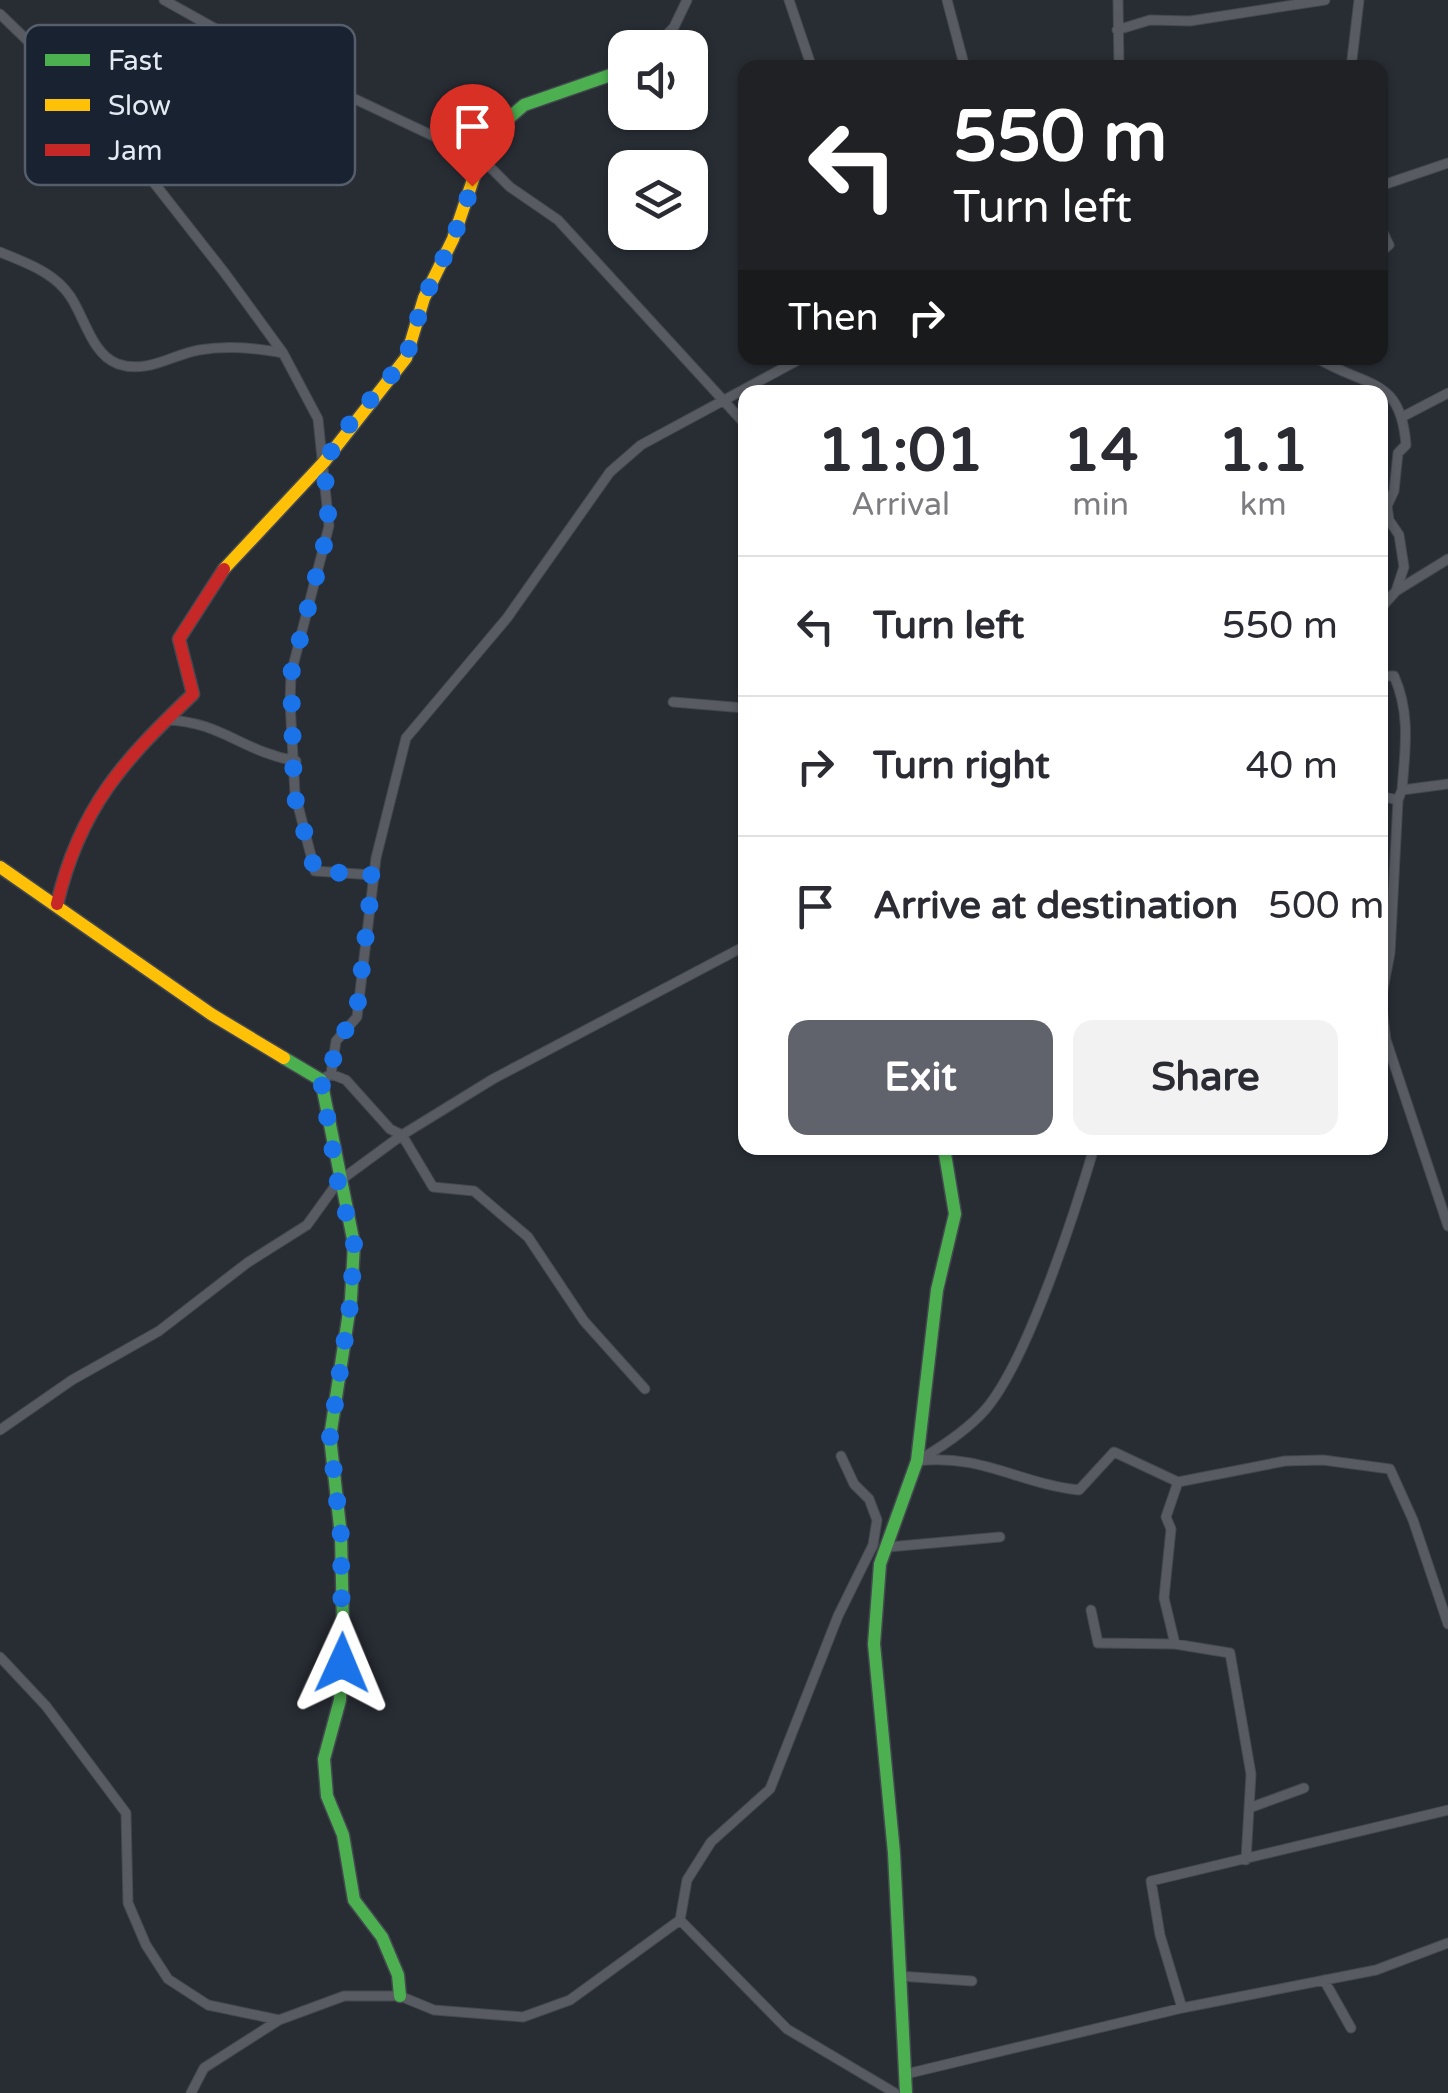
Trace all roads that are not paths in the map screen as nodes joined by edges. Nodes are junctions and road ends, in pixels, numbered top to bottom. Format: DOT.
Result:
graph roads {
  1 [pos="164,0"];
  2 [pos="688,0"];
  3 [pos="789,0"];
  4 [pos="947,0"];
  5 [pos="1118,0"];
  6 [pos="1324,0"];
  7 [pos="1359,0"];
  8 [pos="0,14"];
  9 [pos="209,25"];
  10 [pos="671,30"];
  11 [pos="1117,30"];
  12 [pos="25,38"];
  13 [pos="809,60"];
  14 [pos="964,60"];
  15 [pos="1119,60"];
  16 [pos="1351,60"];
  17 [pos="608,76"];
  18 [pos="355,99"];
  19 [pos="482,160"];
  20 [pos="1448,163"];
  21 [pos="1388,183"];
  22 [pos="154,185"];
  23 [pos="0,252"];
  24 [pos="283,353"];
  25 [pos="790,365"];
  26 [pos="1331,365"];
  27 [pos="756,385"];
  28 [pos="1372,385"];
  29 [pos="1388,393"];
  30 [pos="1448,394"];
  31 [pos="738,396"];
  32 [pos="727,402"];
  33 [pos="738,415"];
  34 [pos="1404,416"];
  35 [pos="324,462"];
  36 [pos="1388,502"];
  37 [pos="1388,515"];
  38 [pos="1448,559"];
  39 [pos="1396,592"];
  40 [pos="1388,600"];
  41 [pos="1388,676"];
  42 [pos="673,702"];
  43 [pos="738,707"];
  44 [pos="166,720"];
  45 [pos="296,761"];
  46 [pos="1448,784"];
  47 [pos="1400,795"];
  48 [pos="1388,796"];
  49 [pos="0,867"];
  50 [pos="373,875"];
  51 [pos="57,904"];
  52 [pos="738,950"];
  53 [pos="1388,963"];
  54 [pos="1388,1046"];
  55 [pos="326,1077"];
  56 [pos="402,1134"];
  57 [pos="945,1155"];
  58 [pos="1092,1155"];
  59 [pos="338,1182"];
  60 [pos="1448,1226"];
  61 [pos="645,1389"];
  62 [pos="0,1430"];
  63 [pos="841,1456"];
  64 [pos="918,1461"];
  65 [pos="1178,1482"];
  66 [pos="1000,1538"];
  67 [pos="888,1547"];
  68 [pos="1092,1610"];
  69 [pos="1448,1624"];
  70 [pos="1175,1644"];
  71 [pos="0,1657"];
  72 [pos="1304,1788"];
  73 [pos="1252,1807"];
  74 [pos="1448,1810"];
  75 [pos="1246,1860"];
  76 [pos="680,1920"];
  77 [pos="1448,1942"];
  78 [pos="899,1976"];
  79 [pos="1324,1980"];
  80 [pos="972,1981"];
  81 [pos="400,1996"];
  82 [pos="1182,2008"];
  83 [pos="279,2020"];
  84 [pos="1351,2028"];
  85 [pos="906,2074"];
  86 [pos="191,2093"];
  87 [pos="895,2093"];
  88 [pos="906,2093"];
  1 -- 9 [label="street"];
  2 -- 10 [label="street"];
  3 -- 13 [label="street"];
  4 -- 14 [label="street"];
  5 -- 11 [label="street"];
  6 -- 11 [label="street"];
  7 -- 16 [label="street"];
  8 -- 12 [label="street"];
  11 -- 15 [label="street"];
  17 -- 19 [label="street"];
  18 -- 19 [label="street"];
  19 -- 32 [label="street"];
  19 -- 35 [label="street"];
  20 -- 21 [label="street"];
  22 -- 24 [label="street"];
  23 -- 24 [label="street"];
  24 -- 35 [label="street"];
  25 -- 27 [label="street"];
  26 -- 28 [label="street"];
  29 -- 34 [label="street"];
  30 -- 34 [label="street"];
  31 -- 32 [label="street"];
  32 -- 33 [label="street"];
  32 -- 50 [label="street"];
  34 -- 36 [label="street"];
  35 -- 44 [label="street"];
  35 -- 45 [label="street"];
  37 -- 39 [label="street"];
  38 -- 39 [label="street"];
  39 -- 40 [label="street"];
  41 -- 47 [label="street"];
  42 -- 43 [label="street"];
  44 -- 45 [label="street"];
  44 -- 51 [label="street"];
  45 -- 50 [label="street"];
  46 -- 47 [label="street"];
  47 -- 48 [label="street"];
  47 -- 53 [label="street"];
  49 -- 51 [label="street"];
  50 -- 55 [label="street"];
  51 -- 55 [label="street"];
  52 -- 56 [label="street"];
  54 -- 60 [label="street"];
  55 -- 56 [label="street"];
  55 -- 59 [label="street"];
  56 -- 59 [label="street"];
  56 -- 61 [label="street"];
  57 -- 64 [label="street"];
  58 -- 64 [label="street"];
  59 -- 62 [label="street"];
  59 -- 81 [label="street"];
  63 -- 76 [label="street"];
  64 -- 65 [label="street"];
  64 -- 67 [label="street"];
  65 -- 69 [label="street"];
  65 -- 70 [label="street"];
  66 -- 67 [label="street"];
  67 -- 78 [label="street"];
  68 -- 70 [label="street"];
  70 -- 73 [label="street"];
  71 -- 83 [label="street"];
  72 -- 73 [label="street"];
  73 -- 75 [label="street"];
  74 -- 75 [label="street"];
  75 -- 82 [label="street"];
  76 -- 81 [label="street"];
  76 -- 87 [label="street"];
  77 -- 79 [label="street"];
  78 -- 80 [label="street"];
  78 -- 85 [label="street"];
  79 -- 82 [label="street"];
  79 -- 84 [label="street"];
  81 -- 83 [label="street"];
  82 -- 85 [label="street"];
  83 -- 86 [label="street"];
  85 -- 88 [label="street"];
}
